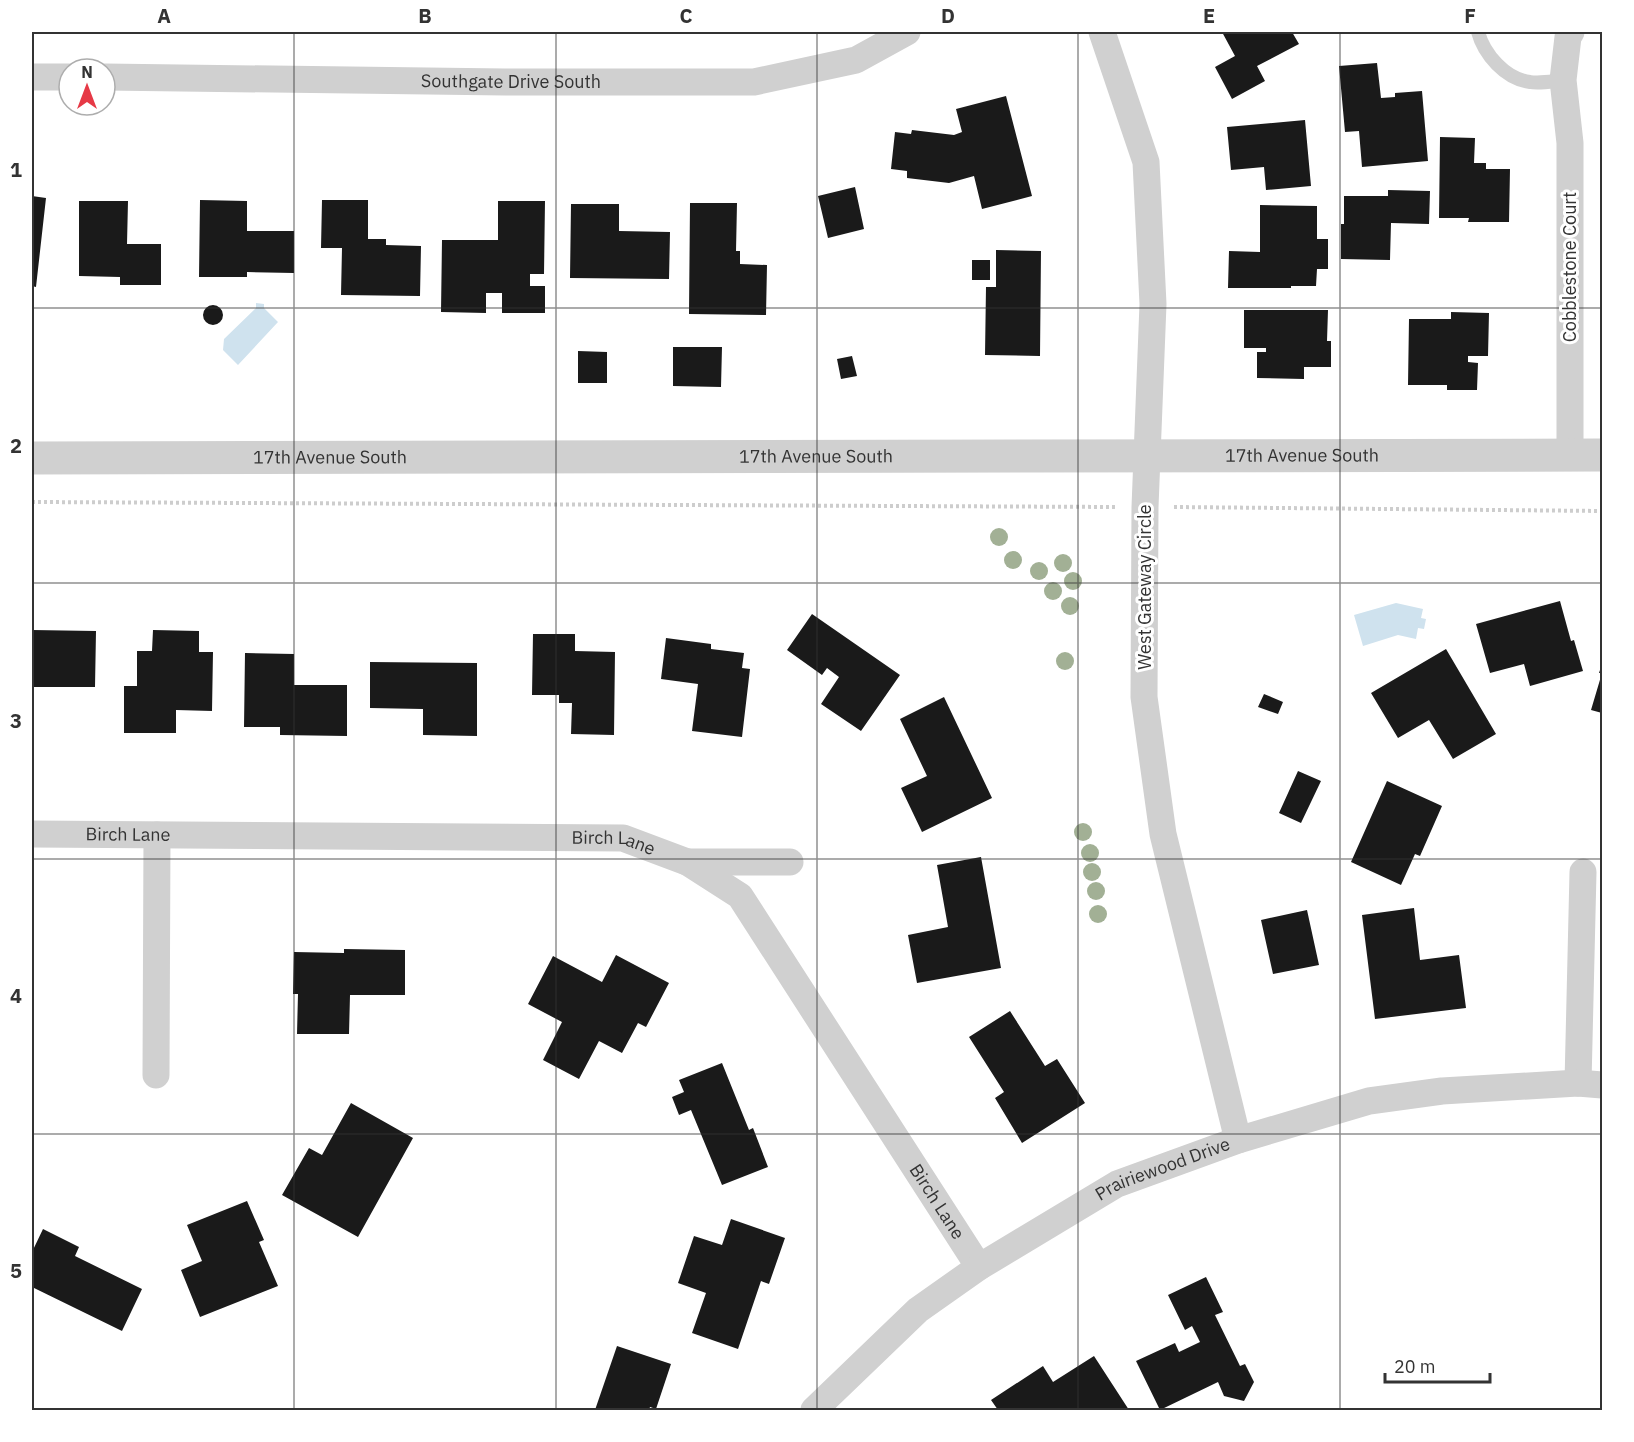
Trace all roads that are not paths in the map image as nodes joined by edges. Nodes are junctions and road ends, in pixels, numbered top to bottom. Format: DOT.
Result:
graph roads {
  1 [pos="907,32"];
  2 [pos="1102,32"];
  3 [pos="1478,32"];
  4 [pos="1571,32"];
  5 [pos="32,76"];
  6 [pos="57,77"];
  7 [pos="117,77"];
  8 [pos="1563,80"];
  9 [pos="1147,455"];
  10 [pos="1570,455"];
  11 [pos="1602,455"];
  12 [pos="32,458"];
  13 [pos="32,834"];
  14 [pos="157,835"];
  15 [pos="687,862"];
  16 [pos="790,862"];
  17 [pos="1583,872"];
  18 [pos="156,1076"];
  19 [pos="1590,1084"];
  20 [pos="1238,1140"];
  21 [pos="979,1268"];
  22 [pos="814,1410"];
  1 -- 7 [label="street, Southgate Drive South"];
  2 -- 9 [label="street, West Gateway Circle"];
  3 -- 8 [label="lane"];
  4 -- 8 [label="street, Cobblestone Court"];
  5 -- 6 [label="street"];
  8 -- 10 [label="street, Cobblestone Court"];
  9 -- 10 [label="street, 17th Avenue South"];
  9 -- 12 [label="street, 17th Avenue South"];
  9 -- 20 [label="street, West Gateway Circle"];
  10 -- 11 [label="street, 17th Avenue South"];
  13 -- 14 [label="street, Birch Lane"];
  14 -- 15 [label="street, Birch Lane"];
  14 -- 18 [label="street"];
  15 -- 16 [label="street"];
  15 -- 21 [label="street, Birch Lane"];
  17 -- 19 [label="street, Prairiewood Drive"];
  19 -- 20 [label="street, Prairiewood Drive"];
  20 -- 21 [label="street, Prairiewood Drive"];
  21 -- 22 [label="street, Prairiewood Drive"];
}
